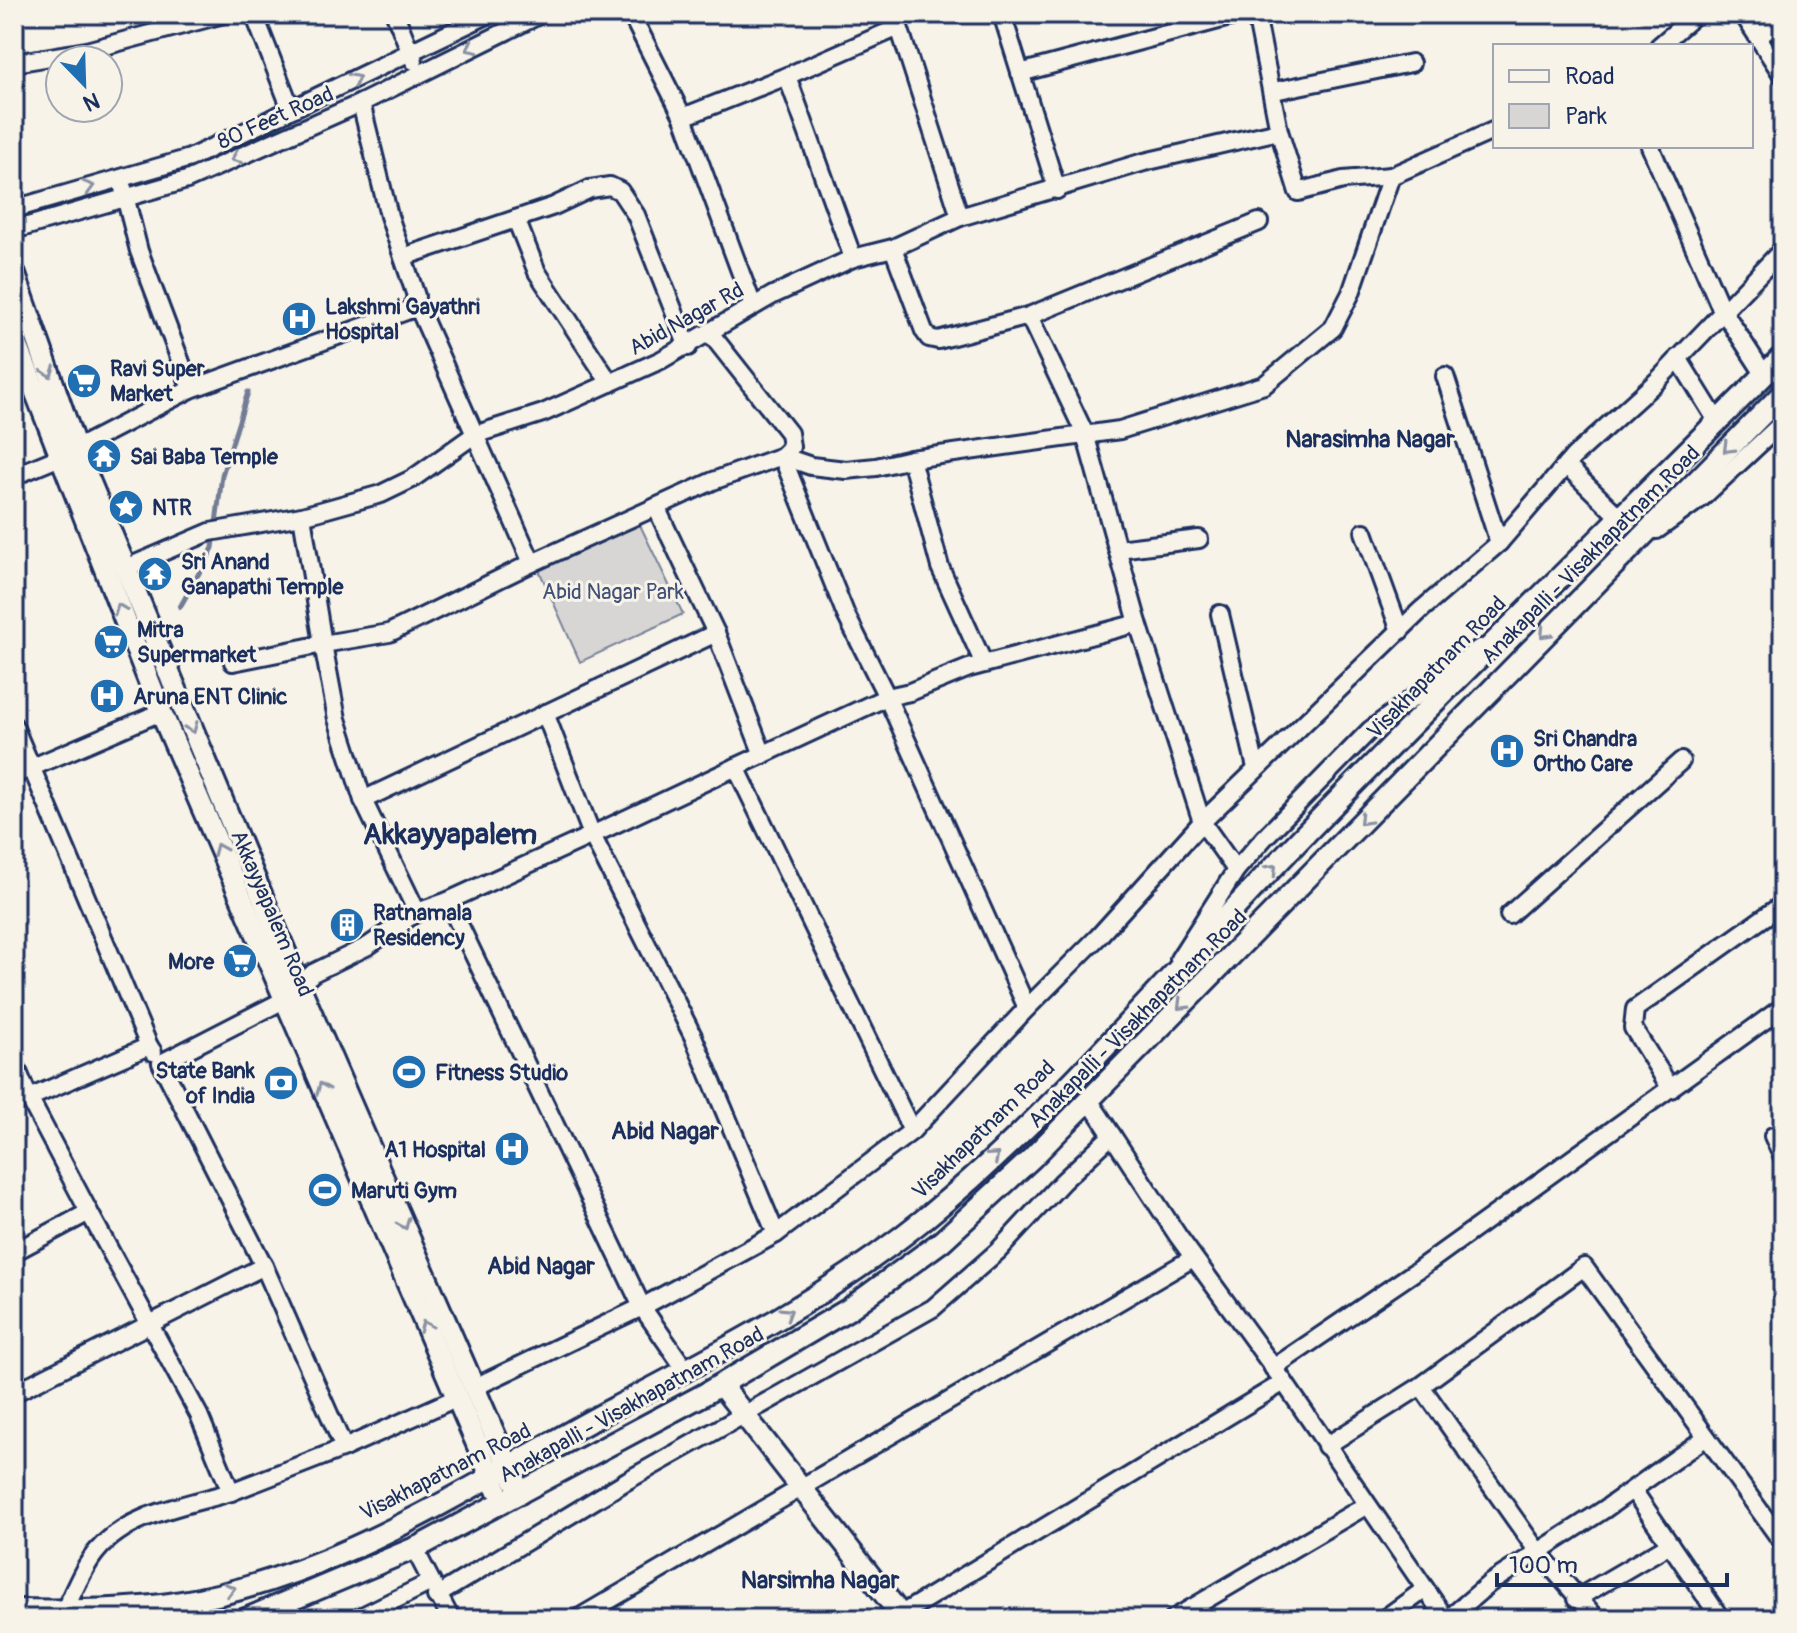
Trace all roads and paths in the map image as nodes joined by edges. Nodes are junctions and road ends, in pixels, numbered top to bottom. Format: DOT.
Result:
graph roads {
  1 [pos="224,14"];
  2 [pos="254,14"];
  3 [pos="395,14"];
  4 [pos="489,14"];
  5 [pos="541,14"];
  6 [pos="631,14"];
  7 [pos="1002,14"];
  8 [pos="1241,14"];
  9 [pos="1256,14"];
  10 [pos="1696,14"];
  11 [pos="1743,14"];
  12 [pos="1783,16"];
  13 [pos="1758,38"];
  14 [pos="1661,44"];
  15 [pos="410,52"];
  16 [pos="14,63"];
  17 [pos="1411,63"];
  18 [pos="1781,70"];
  19 [pos="421,73"];
  20 [pos="1020,73"];
  21 [pos="787,76"];
  22 [pos="1274,91"];
  23 [pos="361,103"];
  24 [pos="291,109"];
  25 [pos="683,117"];
  26 [pos="1279,131"];
  27 [pos="1493,131"];
  28 [pos="1651,148"];
  29 [pos="1391,176"];
  30 [pos="120,178"];
  31 [pos="1057,190"];
  32 [pos="126,198"];
  33 [pos="14,209"];
  34 [pos="960,217"];
  35 [pos="516,219"];
  36 [pos="1259,222"];
  37 [pos="14,230"];
  38 [pos="893,248"];
  39 [pos="1783,249"];
  40 [pos="403,257"];
  41 [pos="853,258"];
  42 [pos="14,272"];
  43 [pos="416,302"];
  44 [pos="753,306"];
  45 [pos="1723,312"];
  46 [pos="1029,316"];
  47 [pos="710,333"];
  48 [pos="14,337"];
  49 [pos="688,347"];
  50 [pos="1783,356"];
  51 [pos="1678,358"];
  52 [pos="1764,374"];
  53 [pos="1445,376"];
  54 [pos="610,383"];
  55 [pos="191,389"];
  56 [pos="1783,393"];
  57 [pos="1717,421"];
  58 [pos="1783,422"];
  59 [pos="1085,434"];
  60 [pos="474,435"];
  61 [pos="68,453"];
  62 [pos="782,456"];
  63 [pos="911,459"];
  64 [pos="1566,465"];
  65 [pos="14,476"];
  66 [pos="656,507"];
  67 [pos="302,516"];
  68 [pos="1619,517"];
  69 [pos="1364,532"];
  70 [pos="1199,539"];
  71 [pos="1499,543"];
  72 [pos="1118,549"];
  73 [pos="1625,552"];
  74 [pos="532,563"];
  75 [pos="126,568"];
  76 [pos="1220,614"];
  77 [pos="1138,623"];
  78 [pos="1510,626"];
  79 [pos="1400,631"];
  80 [pos="716,633"];
  81 [pos="323,644"];
  82 [pos="233,662"];
  83 [pos="984,664"];
  84 [pos="887,697"];
  85 [pos="161,712"];
  86 [pos="545,713"];
  87 [pos="14,726"];
  88 [pos="763,755"];
  89 [pos="1681,761"];
  90 [pos="31,767"];
  91 [pos="736,767"];
  92 [pos="1256,768"];
  93 [pos="14,775"];
  94 [pos="363,800"];
  95 [pos="1202,822"];
  96 [pos="592,835"];
  97 [pos="1236,870"];
  98 [pos="448,901"];
  99 [pos="1783,904"];
  100 [pos="417,912"];
  101 [pos="1509,915"];
  102 [pos="1167,979"];
  103 [pos="299,985"];
  104 [pos="284,1000"];
  105 [pos="1783,1007"];
  106 [pos="1027,1008"];
  107 [pos="149,1046"];
  108 [pos="14,1062"];
  109 [pos="161,1063"];
  110 [pos="1671,1089"];
  111 [pos="29,1098"];
  112 [pos="1089,1100"];
  113 [pos="912,1131"];
  114 [pos="1112,1135"];
  115 [pos="1773,1136"];
  116 [pos="1783,1158"];
  117 [pos="89,1212"];
  118 [pos="776,1234"];
  119 [pos="14,1252"];
  120 [pos="1193,1258"];
  121 [pos="264,1266"];
  122 [pos="642,1307"];
  123 [pos="148,1327"];
  124 [pos="1273,1368"];
  125 [pos="687,1372"];
  126 [pos="1284,1382"];
  127 [pos="721,1385"];
  128 [pos="1421,1386"];
  129 [pos="14,1393"];
  130 [pos="464,1393"];
  131 [pos="745,1415"];
  132 [pos="1705,1438"];
  133 [pos="1326,1446"];
  134 [pos="344,1448"];
  135 [pos="499,1472"];
  136 [pos="802,1487"];
  137 [pos="1633,1490"];
  138 [pos="231,1492"];
  139 [pos="512,1498"];
  140 [pos="1367,1505"];
  141 [pos="1783,1543"];
  142 [pos="1670,1544"];
  143 [pos="414,1548"];
  144 [pos="1538,1552"];
  145 [pos="433,1590"];
  146 [pos="1424,1590"];
  147 [pos="1576,1599"];
  148 [pos="14,1610"];
  149 [pos="64,1611"];
  150 [pos="280,1612"];
  151 [pos="899,1618"];
  152 [pos="246,1619"];
  153 [pos="356,1619"];
  154 [pos="451,1619"];
  155 [pos="577,1619"];
  156 [pos="1173,1619"];
  157 [pos="1384,1619"];
  158 [pos="1447,1619"];
  159 [pos="1597,1619"];
  160 [pos="1721,1619"];
  1 -- 16 [label="street"];
  2 -- 24 [label="street"];
  3 -- 15 [label="street"];
  4 -- 15 [label="street, 80 Feet Road"];
  5 -- 19 [label="street, 80 Feet Road, one-way"];
  6 -- 25 [label="street"];
  7 -- 20 [label="street"];
  8 -- 20 [label="street"];
  9 -- 22 [label="street"];
  10 -- 14 [label="street"];
  11 -- 13 [label="street"];
  12 -- 13 [label="street"];
  13 -- 18 [label="street"];
  15 -- 19 [label="street"];
  24 -- 15 [label="street, 80 Feet Road, one-way"];
  17 -- 22 [label="street"];
  19 -- 23 [label="street, 80 Feet Road"];
  20 -- 31 [label="street"];
  21 -- 25 [label="street"];
  21 -- 34 [label="street"];
  21 -- 41 [label="street"];
  22 -- 26 [label="street"];
  23 -- 32 [label="street, 80 Feet Road, one-way"];
  23 -- 40 [label="street"];
  24 -- 30 [label="street, 80 Feet Road"];
  25 -- 44 [label="street"];
  26 -- 29 [label="street"];
  26 -- 31 [label="street, Abid Nagar Rd"];
  27 -- 29 [label="street"];
  28 -- 45 [label="street"];
  29 -- 59 [label="street"];
  30 -- 32 [label="street"];
  33 -- 30 [label="street, 80 Feet Road, one-way"];
  31 -- 34 [label="street, Abid Nagar Rd"];
  32 -- 37 [label="street, 80 Feet Road"];
  32 -- 55 [label="street"];
  34 -- 38 [label="street, Abid Nagar Rd"];
  35 -- 40 [label="street"];
  35 -- 49 [label="street"];
  35 -- 54 [label="street"];
  36 -- 46 [label="street"];
  38 -- 41 [label="street, Abid Nagar Rd"];
  38 -- 46 [label="street"];
  39 -- 45 [label="street"];
  40 -- 43 [label="street"];
  41 -- 44 [label="street, Abid Nagar Rd"];
  42 -- 61 [label="main road, Akkayyapalem Road, one-way"];
  43 -- 55 [label="street"];
  43 -- 60 [label="street"];
  44 -- 47 [label="street, Abid Nagar Rd"];
  45 -- 51 [label="street"];
  45 -- 52 [label="street"];
  46 -- 59 [label="street"];
  47 -- 49 [label="street, Abid Nagar Rd"];
  47 -- 62 [label="street"];
  48 -- 61 [label="main road, Akkayyapalem Road"];
  49 -- 54 [label="street, Abid Nagar Rd"];
  50 -- 52 [label="main road, Visakhapatnam Road"];
  51 -- 57 [label="street"];
  51 -- 64 [label="street"];
  52 -- 57 [label="main road, Visakhapatnam Road"];
  53 -- 71 [label="street"];
  54 -- 60 [label="street, Abid Nagar Rd"];
  55 -- 61 [label="street"];
  56 -- 73 [label="main road, Anakapalli - Visakhapatnam Road, one-way"];
  57 -- 68 [label="main road, Visakhapatnam Road"];
  58 -- 73 [label="street"];
  59 -- 63 [label="street"];
  59 -- 72 [label="street"];
  60 -- 67 [label="street, Abid Nagar Rd"];
  60 -- 74 [label="street"];
  61 -- 65 [label="street"];
  61 -- 75 [label="main road"];
  85 -- 61 [label="main road, Akkayyapalem Road, one-way"];
  62 -- 63 [label="street"];
  62 -- 66 [label="street"];
  62 -- 84 [label="street"];
  63 -- 83 [label="street"];
  64 -- 68 [label="street"];
  64 -- 71 [label="street"];
  66 -- 74 [label="street"];
  66 -- 80 [label="street"];
  67 -- 75 [label="street, Abid Nagar Rd"];
  67 -- 81 [label="street"];
  68 -- 78 [label="main road, Visakhapatnam Road"];
  69 -- 79 [label="street"];
  70 -- 72 [label="street"];
  71 -- 79 [label="street"];
  72 -- 77 [label="street"];
  73 -- 112 [label="main road, Anakapalli - Visakhapatnam Road, one-way"];
  74 -- 81 [label="street"];
  75 -- 103 [label="main road, one-way"];
  76 -- 92 [label="street"];
  77 -- 83 [label="street"];
  77 -- 95 [label="street"];
  78 -- 97 [label="street"];
  102 -- 78 [label="main road, Visakhapatnam Road, one-way"];
  79 -- 92 [label="street"];
  80 -- 86 [label="street"];
  80 -- 88 [label="street"];
  81 -- 82 [label="street"];
  81 -- 94 [label="street"];
  83 -- 84 [label="street"];
  84 -- 88 [label="street"];
  84 -- 106 [label="street"];
  85 -- 90 [label="street"];
  104 -- 85 [label="main road, Akkayyapalem Road, one-way"];
  86 -- 94 [label="street"];
  86 -- 96 [label="street"];
  87 -- 90 [label="street"];
  88 -- 91 [label="street"];
  89 -- 101 [label="street"];
  90 -- 93 [label="street"];
  90 -- 107 [label="street"];
  91 -- 96 [label="street"];
  91 -- 113 [label="street"];
  92 -- 95 [label="street"];
  94 -- 100 [label="street"];
  95 -- 97 [label="street"];
  95 -- 106 [label="street"];
  96 -- 98 [label="street"];
  96 -- 118 [label="street"];
  97 -- 102 [label="street"];
  98 -- 100 [label="street"];
  98 -- 122 [label="street"];
  99 -- 110 [label="street"];
  100 -- 103 [label="street"];
  125 -- 102 [label="main road, Visakhapatnam Road, one-way"];
  103 -- 104 [label="street"];
  103 -- 130 [label="main road, one-way"];
  104 -- 109 [label="street"];
  130 -- 104 [label="main road, Akkayyapalem Road, one-way"];
  105 -- 110 [label="street"];
  106 -- 113 [label="street"];
  107 -- 109 [label="street"];
  107 -- 111 [label="street"];
  108 -- 111 [label="street"];
  109 -- 121 [label="street"];
  110 -- 124 [label="street"];
  111 -- 117 [label="street"];
  112 -- 114 [label="street"];
  112 -- 127 [label="main road, Anakapalli - Visakhapatnam Road"];
  113 -- 118 [label="street"];
  114 -- 120 [label="street"];
  114 -- 131 [label="street"];
  115 -- 116 [label="street"];
  117 -- 119 [label="street"];
  117 -- 123 [label="street"];
  118 -- 122 [label="street"];
  120 -- 124 [label="street"];
  120 -- 136 [label="street"];
  121 -- 123 [label="street"];
  121 -- 134 [label="street"];
  122 -- 125 [label="street"];
  122 -- 130 [label="street"];
  123 -- 129 [label="street"];
  123 -- 138 [label="street"];
  124 -- 126 [label="street"];
  125 -- 135 [label="main road, Visakhapatnam Road"];
  126 -- 133 [label="street"];
  126 -- 151 [label="street"];
  127 -- 131 [label="main road"];
  127 -- 139 [label="main road, Anakapalli - Visakhapatnam Road"];
  128 -- 132 [label="street"];
  128 -- 133 [label="street"];
  128 -- 144 [label="street"];
  130 -- 134 [label="street"];
  130 -- 135 [label="main road, Akkayyapalem Road"];
  131 -- 136 [label="main road"];
  131 -- 145 [label="street"];
  132 -- 137 [label="street"];
  132 -- 141 [label="street"];
  133 -- 140 [label="street"];
  134 -- 138 [label="street"];
  135 -- 139 [label="main road, Akkayyapalem Road"];
  149 -- 135 [label="main road, Visakhapatnam Road, one-way"];
  136 -- 151 [label="main road"];
  136 -- 155 [label="street"];
  137 -- 142 [label="street"];
  137 -- 144 [label="street"];
  138 -- 149 [label="street"];
  139 -- 143 [label="main road, Anakapalli - Visakhapatnam Road"];
  140 -- 146 [label="street"];
  140 -- 156 [label="street"];
  142 -- 147 [label="street"];
  142 -- 160 [label="street"];
  143 -- 145 [label="street"];
  143 -- 150 [label="main road, Anakapalli - Visakhapatnam Road"];
  144 -- 147 [label="street"];
  144 -- 158 [label="street"];
  145 -- 153 [label="street"];
  145 -- 154 [label="street"];
  146 -- 157 [label="street"];
  146 -- 158 [label="street"];
  147 -- 159 [label="street"];
  148 -- 149 [label="main road, Visakhapatnam Road"];
  150 -- 152 [label="main road, Anakapalli - Visakhapatnam Road"];
}
